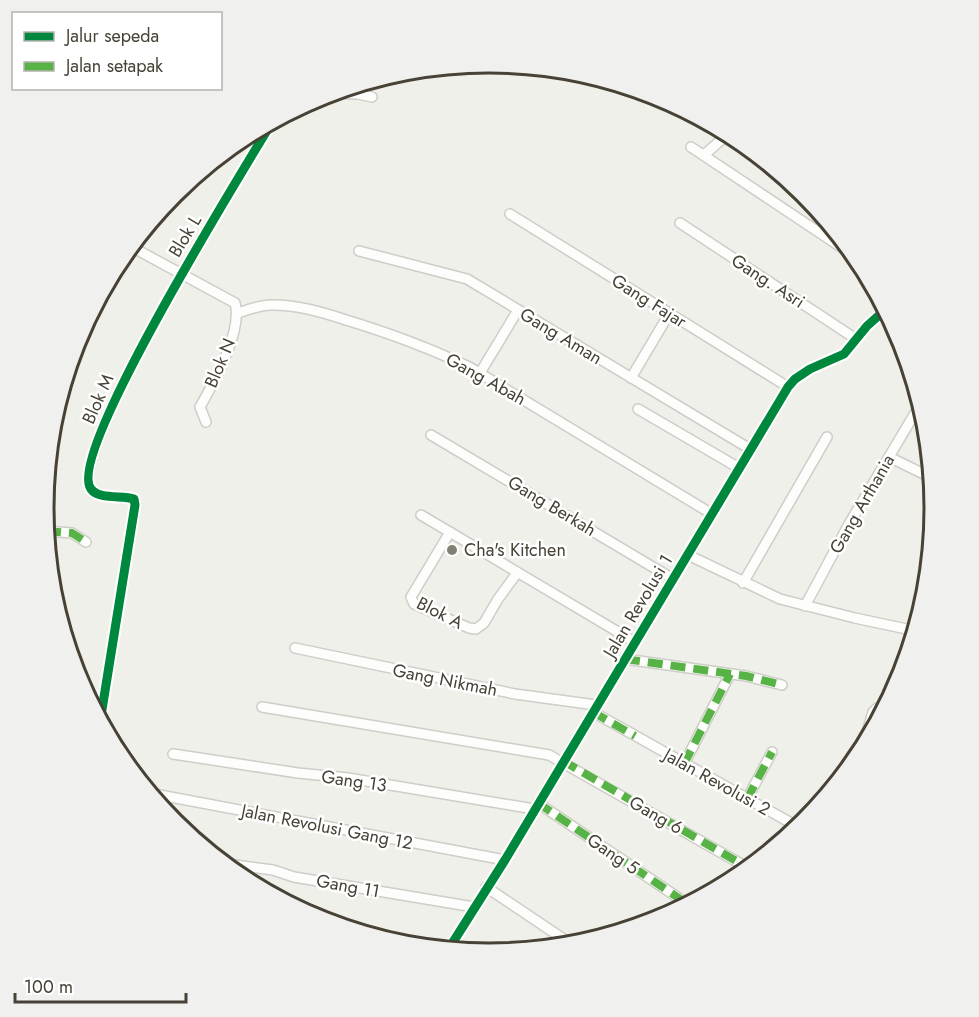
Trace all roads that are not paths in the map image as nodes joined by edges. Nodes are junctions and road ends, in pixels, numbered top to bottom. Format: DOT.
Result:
graph roads {
  1 [pos="357,94"];
  2 [pos="372,97"];
  3 [pos="264,136"];
  4 [pos="721,140"];
  5 [pos="692,147"];
  6 [pos="704,155"];
  7 [pos="510,214"];
  8 [pos="680,223"];
  9 [pos="836,244"];
  10 [pos="139,251"];
  11 [pos="359,251"];
  12 [pos="182,275"];
  13 [pos="518,310"];
  14 [pos="238,313"];
  15 [pos="669,314"];
  16 [pos="879,315"];
  17 [pos="856,339"];
  18 [pos="480,373"];
  19 [pos="631,378"];
  20 [pos="788,387"];
  21 [pos="638,409"];
  22 [pos="914,414"];
  23 [pos="206,422"];
  24 [pos="431,435"];
  25 [pos="827,437"];
  26 [pos="750,449"];
  27 [pos="889,457"];
  28 [pos="739,468"];
  29 [pos="923,473"];
  30 [pos="712,514"];
  31 [pos="421,515"];
  32 [pos="55,532"];
  33 [pos="450,532"];
  34 [pos="86,542"];
  35 [pos="688,555"];
  36 [pos="517,573"];
  37 [pos="673,579"];
  38 [pos="743,583"];
  39 [pos="805,606"];
  40 [pos="908,629"];
  41 [pos="634,642"];
  42 [pos="296,648"];
  43 [pos="625,659"];
  44 [pos="730,674"];
  45 [pos="782,685"];
  46 [pos="262,707"];
  47 [pos="102,708"];
  48 [pos="595,708"];
  49 [pos="772,752"];
  50 [pos="173,754"];
  51 [pos="563,761"];
  52 [pos="684,764"];
  53 [pos="163,797"];
  54 [pos="747,799"];
  55 [pos="536,806"];
  56 [pos="790,823"];
  57 [pos="505,860"];
  58 [pos="741,864"];
  59 [pos="240,866"];
  60 [pos="486,887"];
  61 [pos="681,900"];
  62 [pos="474,907"];
  63 [pos="562,938"];
  64 [pos="453,942"];
  1 -- 2 [label="street"];
  3 -- 12 [label="street, Blok L"];
  4 -- 6 [label="street"];
  5 -- 6 [label="street"];
  6 -- 9 [label="street"];
  7 -- 15 [label="street, Gang Fajar"];
  8 -- 17 [label="street, Gang. Asri"];
  10 -- 12 [label="street"];
  11 -- 13 [label="street, Gang Aman"];
  12 -- 14 [label="street"];
  12 -- 47 [label="street, Blok M"];
  13 -- 18 [label="street"];
  13 -- 19 [label="street, Gang Aman"];
  14 -- 18 [label="street, Gang Abah"];
  14 -- 23 [label="street, Blok N"];
  15 -- 19 [label="street"];
  15 -- 20 [label="street, Gang Fajar"];
  16 -- 17 [label="street, Jalan Revolusi 1"];
  17 -- 20 [label="street, Jalan Revolusi 1"];
  18 -- 30 [label="street, Gang Abah"];
  19 -- 26 [label="street, Gang Aman"];
  20 -- 26 [label="street, Jalan Revolusi 1"];
  21 -- 28 [label="street"];
  22 -- 27 [label="street, Gang Arthania"];
  24 -- 37 [label="street, Gang Berkah"];
  25 -- 38 [label="street"];
  26 -- 28 [label="street, Jalan Revolusi 1"];
  27 -- 29 [label="street"];
  27 -- 39 [label="street, Gang Arthania"];
  28 -- 30 [label="street, Jalan Revolusi 1"];
  30 -- 35 [label="street, Jalan Revolusi 1"];
  31 -- 33 [label="street"];
  32 -- 34 [label="street"];
  33 -- 36 [label="street"];
  33 -- 36 [label="street, Blok A"];
  35 -- 37 [label="street, Jalan Revolusi 1"];
  35 -- 38 [label="street"];
  36 -- 41 [label="street"];
  37 -- 41 [label="street, Jalan Revolusi 1"];
  38 -- 39 [label="street"];
  39 -- 40 [label="street"];
  41 -- 43 [label="street, Jalan Revolusi 1"];
  42 -- 48 [label="street, Gang Nikmah"];
  43 -- 44 [label="street"];
  43 -- 48 [label="street, Jalan Revolusi 1"];
  44 -- 45 [label="street"];
  44 -- 52 [label="street"];
  46 -- 51 [label="street"];
  48 -- 51 [label="street, Jalan Revolusi 1"];
  48 -- 52 [label="street, Jalan Revolusi 2"];
  49 -- 54 [label="street"];
  50 -- 55 [label="street, Gang 13"];
  51 -- 55 [label="street, Jalan Revolusi 1"];
  51 -- 58 [label="street, Gang 6"];
  52 -- 54 [label="street, Jalan Revolusi 2"];
  53 -- 57 [label="street, Jalan Revolusi Gang 12"];
  54 -- 56 [label="street, Jalan Revolusi 2"];
  55 -- 57 [label="street, Jalan Revolusi 1"];
  55 -- 61 [label="street, Gang 5"];
  57 -- 60 [label="street, Jalan Revolusi 1"];
  59 -- 62 [label="street, Gang 11"];
  60 -- 62 [label="street, Jalan Revolusi 1"];
  60 -- 63 [label="street"];
  62 -- 64 [label="street, Jalan Revolusi 1"];
}
